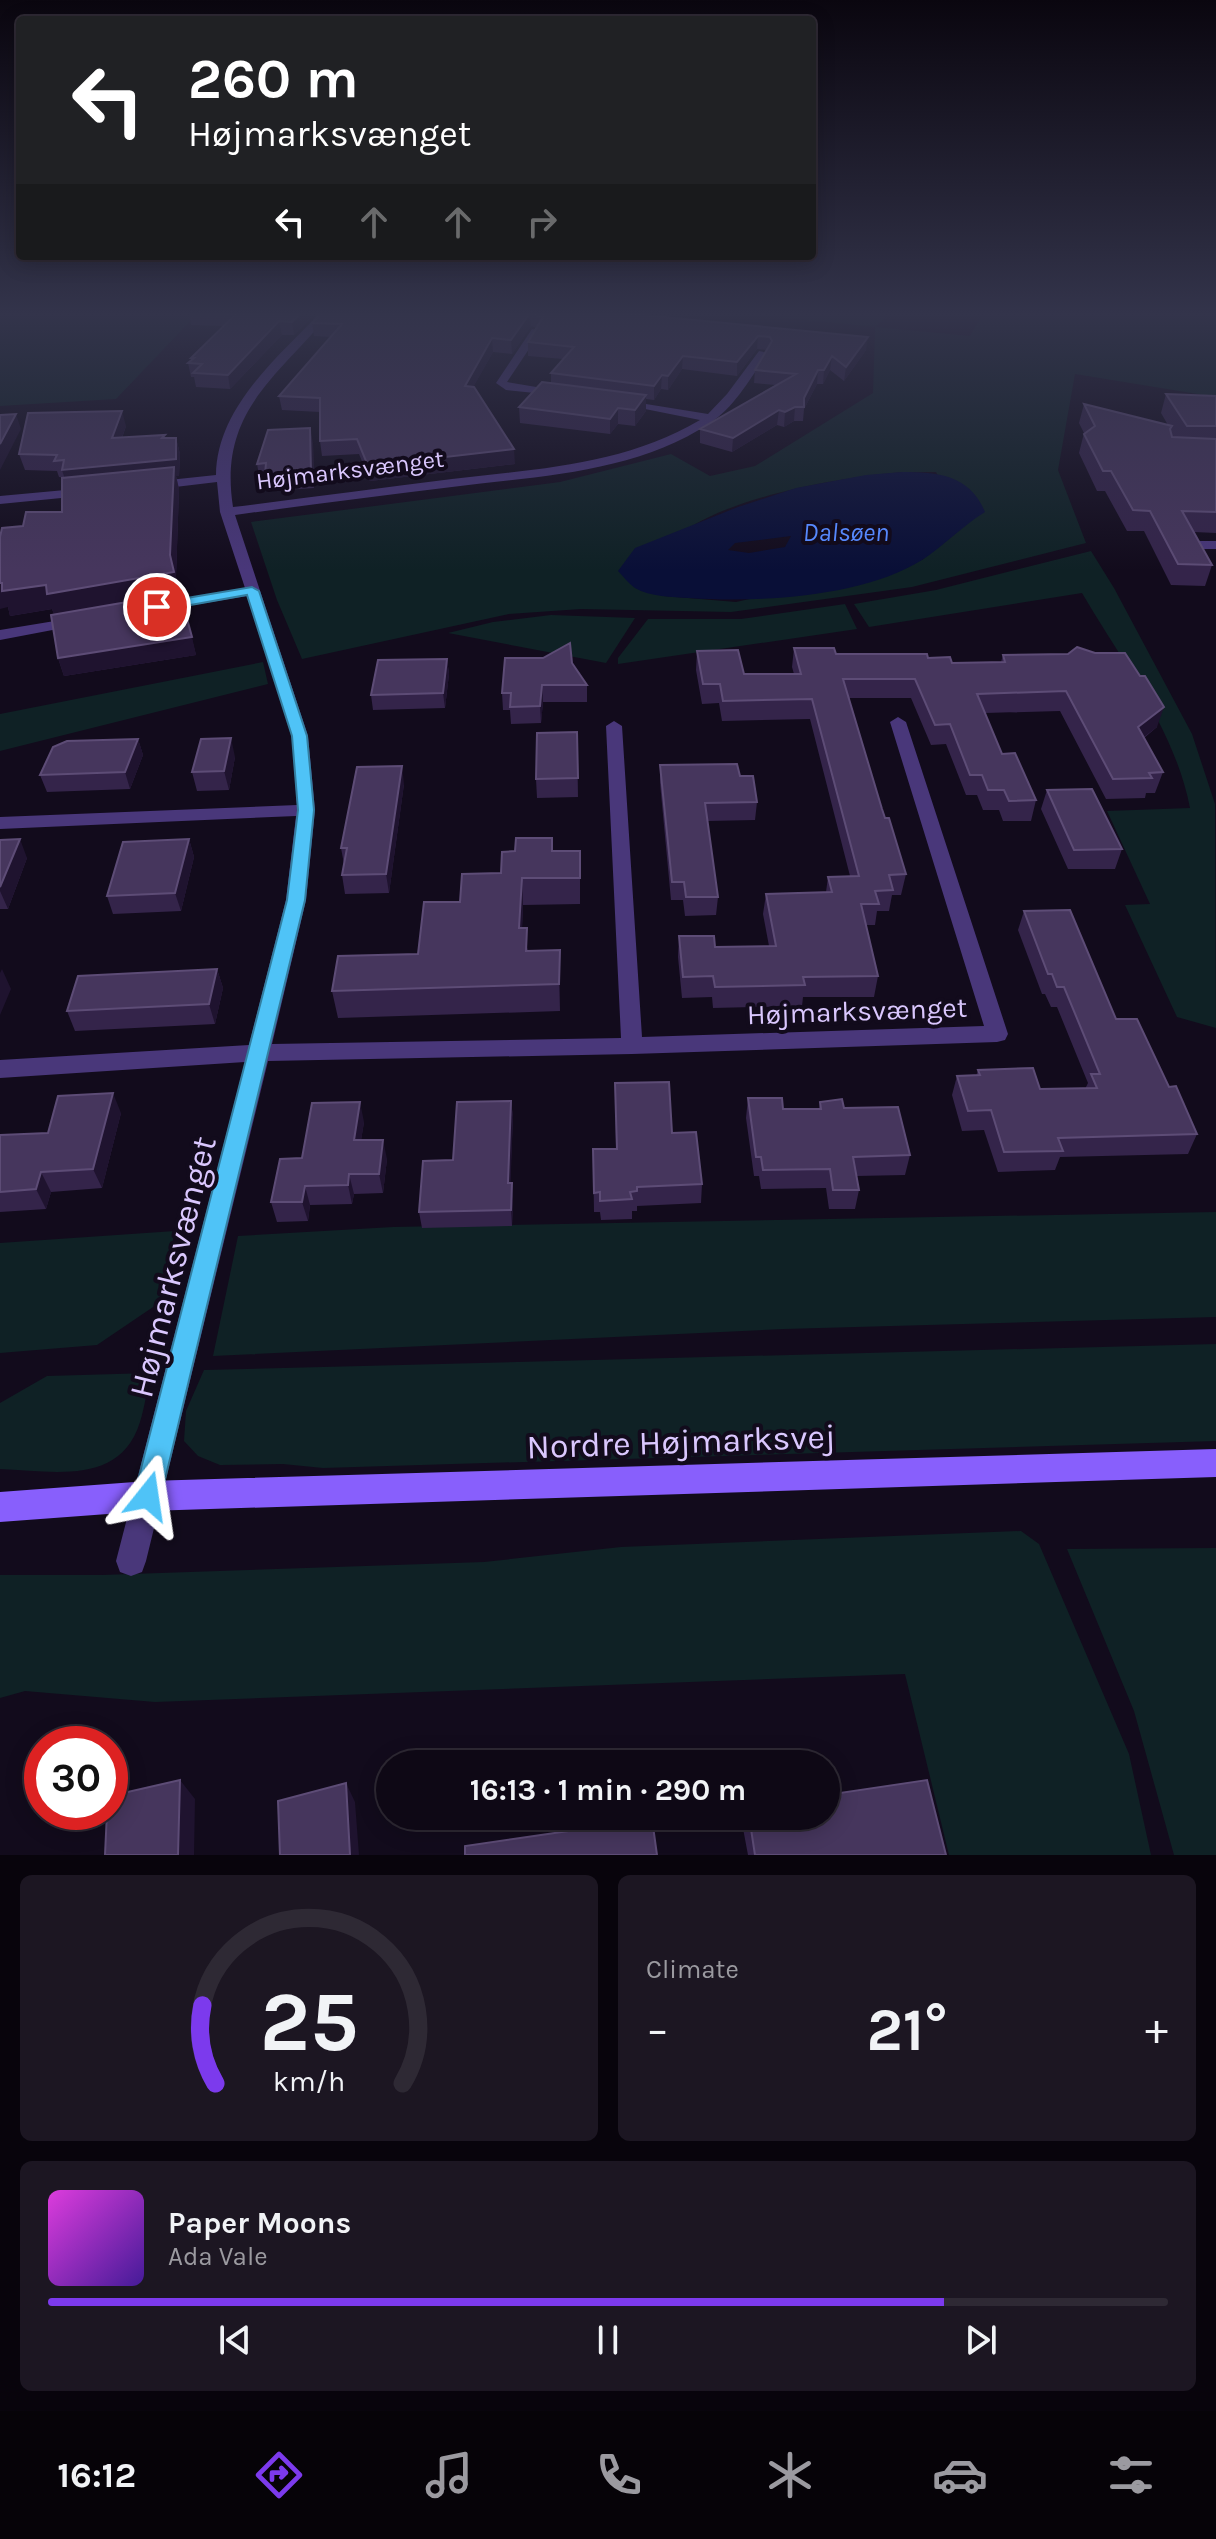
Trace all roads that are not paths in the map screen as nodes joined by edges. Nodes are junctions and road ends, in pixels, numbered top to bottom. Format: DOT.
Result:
graph roads {
  1 [pos="251,399"];
  2 [pos="729,399"];
  3 [pos="607,400"];
  4 [pos="709,418"];
  5 [pos="222,478"];
  6 [pos="132,488"];
  7 [pos="102,491"];
  8 [pos="0,500"];
  9 [pos="227,512"];
  10 [pos="1199,545"];
  11 [pos="1216,545"];
  12 [pos="252,591"];
  13 [pos="142,610"];
  14 [pos="94,619"];
  15 [pos="0,635"];
  16 [pos="898,722"];
  17 [pos="614,726"];
  18 [pos="306,810"];
  19 [pos="0,823"];
  20 [pos="632,1046"];
  21 [pos="258,1053"];
  22 [pos="0,1069"];
  23 [pos="1216,1463"];
  24 [pos="148,1496"];
  25 [pos="0,1507"];
  26 [pos="131,1561"];
  1 -- 5 [label="street, Højmarksvænget"];
  2 -- 4 [label="street, Højmarksvænget"];
  3 -- 4 [label="street"];
  4 -- 9 [label="street, Højmarksvænget"];
  5 -- 6 [label="street, Højmarksvænget"];
  5 -- 9 [label="street, Højmarksvænget"];
  7 -- 8 [label="street"];
  9 -- 12 [label="street, Højmarksvænget"];
  10 -- 11 [label="street"];
  12 -- 13 [label="street"];
  12 -- 18 [label="street, Højmarksvænget"];
  14 -- 15 [label="street"];
  16 -- 20 [label="street, Højmarksvænget"];
  17 -- 20 [label="street"];
  18 -- 19 [label="street"];
  18 -- 21 [label="street, Højmarksvænget"];
  20 -- 21 [label="street, Højmarksvænget"];
  21 -- 22 [label="street, Højmarksvænget"];
  21 -- 24 [label="street, Højmarksvænget"];
  23 -- 24 [label="street, Nordre Højmarksvej"];
  24 -- 25 [label="street, Nordre Højmarksvej"];
  24 -- 26 [label="street"];
}
